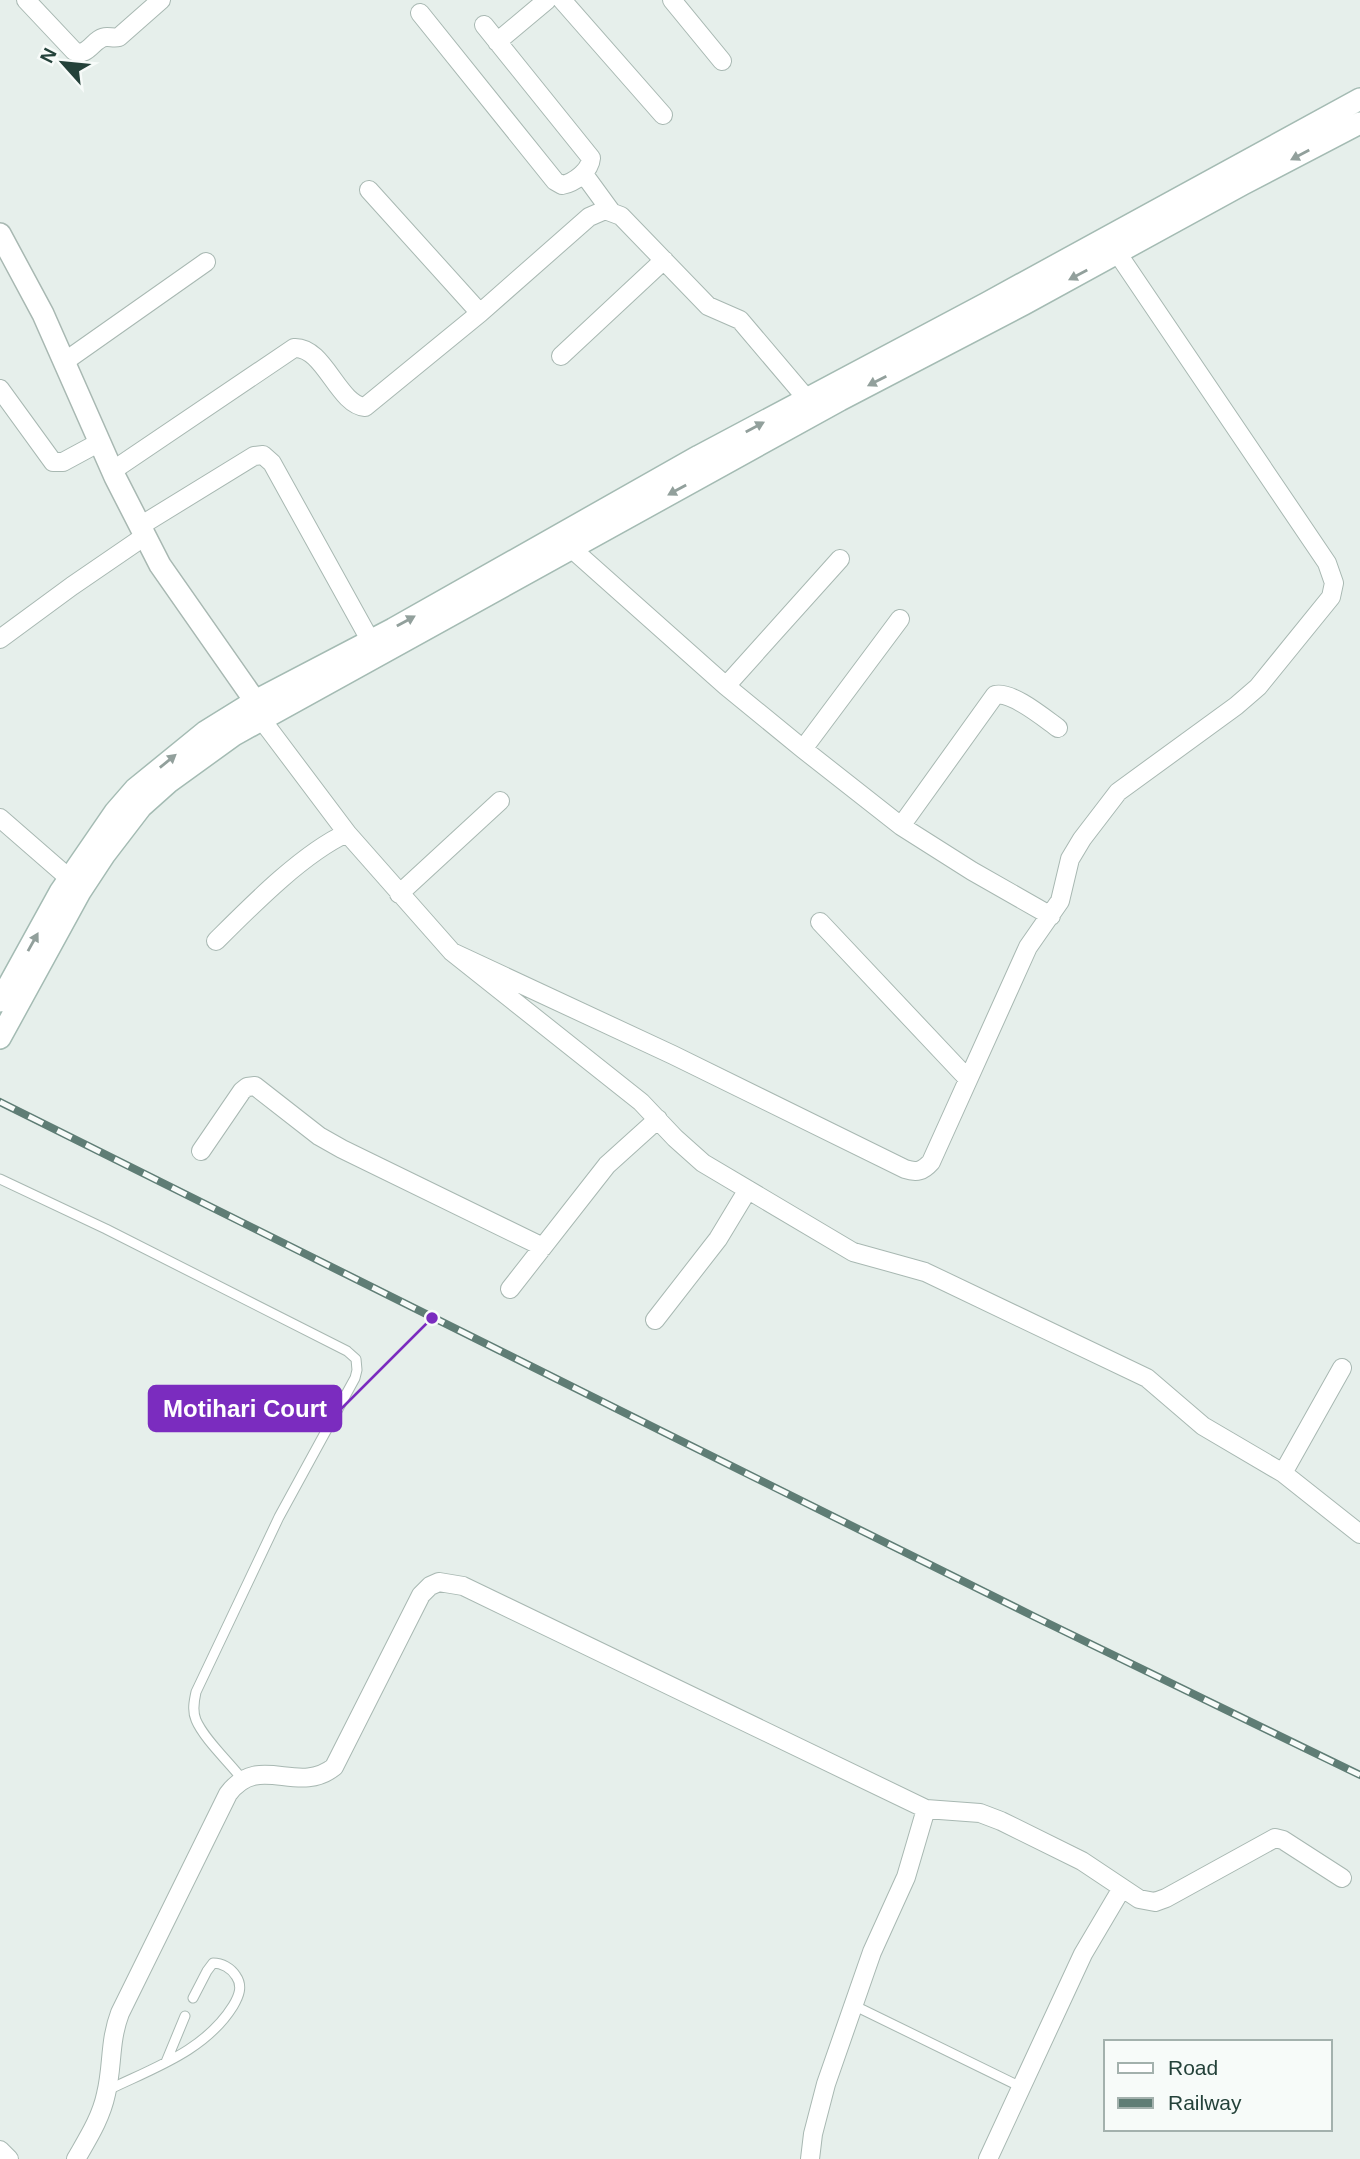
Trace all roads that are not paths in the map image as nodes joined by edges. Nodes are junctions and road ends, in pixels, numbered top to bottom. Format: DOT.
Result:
graph roads {
  1 [pos="26,0"];
  2 [pos="160,0"];
  3 [pos="547,0"];
  4 [pos="562,0"];
  5 [pos="672,0"];
  6 [pos="420,13"];
  7 [pos="484,25"];
  8 [pos="497,42"];
  9 [pos="722,61"];
  10 [pos="1360,99"];
  11 [pos="663,115"];
  12 [pos="1360,123"];
  13 [pos="583,173"];
  14 [pos="369,190"];
  15 [pos="610,210"];
  16 [pos="0,234"];
  17 [pos="1118,254"];
  18 [pos="664,260"];
  19 [pos="206,262"];
  20 [pos="480,313"];
  21 [pos="561,356"];
  22 [pos="64,362"];
  23 [pos="0,389"];
  24 [pos="807,399"];
  25 [pos="100,442"];
  26 [pos="112,471"];
  27 [pos="143,531"];
  28 [pos="571,548"];
  29 [pos="840,559"];
  30 [pos="900,619"];
  31 [pos="0,639"];
  32 [pos="370,640"];
  33 [pos="726,686"];
  34 [pos="258,711"];
  35 [pos="1058,728"];
  36 [pos="803,749"];
  37 [pos="500,801"];
  38 [pos="0,818"];
  39 [pos="901,826"];
  40 [pos="347,833"];
  41 [pos="70,879"];
  42 [pos="399,894"];
  43 [pos="1052,916"];
  44 [pos="820,922"];
  45 [pos="216,941"];
  46 [pos="452,952"];
  47 [pos="0,1001"];
  48 [pos="0,1038"];
  49 [pos="968,1079"];
  50 [pos="658,1119"];
  51 [pos="201,1151"];
  52 [pos="0,1179"];
  53 [pos="747,1191"];
  54 [pos="543,1247"];
  55 [pos="510,1289"];
  56 [pos="655,1320"];
  57 [pos="1342,1368"];
  58 [pos="1283,1473"];
  59 [pos="1360,1534"];
  60 [pos="242,1779"];
  61 [pos="926,1809"];
  62 [pos="1342,1878"];
  63 [pos="1122,1888"];
  64 [pos="193,1998"];
  65 [pos="853,2005"];
  66 [pos="185,2016"];
  67 [pos="166,2062"];
  68 [pos="1021,2087"];
  69 [pos="107,2091"];
  70 [pos="0,2150"];
  71 [pos="9,2159"];
  72 [pos="76,2159"];
  73 [pos="810,2159"];
  74 [pos="988,2159"];
  1 -- 2 [label="street"];
  3 -- 8 [label="street"];
  4 -- 11 [label="street"];
  5 -- 9 [label="street"];
  6 -- 13 [label="street"];
  7 -- 8 [label="street"];
  8 -- 13 [label="street"];
  10 -- 24 [label="main road"];
  12 -- 17 [label="main road, one-way"];
  13 -- 15 [label="street"];
  14 -- 20 [label="street"];
  15 -- 18 [label="street"];
  15 -- 20 [label="street"];
  16 -- 22 [label="main road"];
  17 -- 28 [label="main road, one-way"];
  17 -- 43 [label="street"];
  18 -- 21 [label="street"];
  18 -- 24 [label="street"];
  19 -- 22 [label="street"];
  20 -- 26 [label="street"];
  22 -- 25 [label="main road"];
  23 -- 25 [label="street"];
  32 -- 24 [label="main road, one-way"];
  25 -- 26 [label="main road"];
  26 -- 27 [label="main road"];
  27 -- 31 [label="street"];
  27 -- 32 [label="street"];
  27 -- 34 [label="main road"];
  28 -- 33 [label="street"];
  28 -- 34 [label="main road"];
  29 -- 33 [label="street"];
  30 -- 36 [label="street"];
  32 -- 34 [label="main road"];
  33 -- 36 [label="street"];
  34 -- 40 [label="street"];
  41 -- 34 [label="main road, one-way"];
  34 -- 48 [label="main road"];
  35 -- 39 [label="street"];
  36 -- 39 [label="street"];
  37 -- 42 [label="street"];
  38 -- 41 [label="street"];
  39 -- 43 [label="street"];
  40 -- 42 [label="street"];
  40 -- 45 [label="street"];
  47 -- 41 [label="main road, one-way"];
  42 -- 46 [label="street"];
  43 -- 49 [label="street"];
  44 -- 49 [label="street"];
  46 -- 49 [label="street"];
  46 -- 50 [label="street"];
  50 -- 53 [label="street"];
  50 -- 54 [label="street"];
  51 -- 54 [label="street"];
  52 -- 60 [label="lane"];
  53 -- 56 [label="street"];
  53 -- 58 [label="street"];
  54 -- 55 [label="street"];
  57 -- 58 [label="street"];
  58 -- 59 [label="street"];
  60 -- 61 [label="street"];
  60 -- 69 [label="street"];
  61 -- 63 [label="street"];
  61 -- 65 [label="street"];
  62 -- 63 [label="street"];
  63 -- 68 [label="street"];
  64 -- 67 [label="lane"];
  65 -- 68 [label="lane"];
  65 -- 73 [label="street"];
  66 -- 67 [label="lane"];
  67 -- 69 [label="lane"];
  68 -- 74 [label="street"];
  69 -- 72 [label="street"];
  70 -- 71 [label="street"];
}
